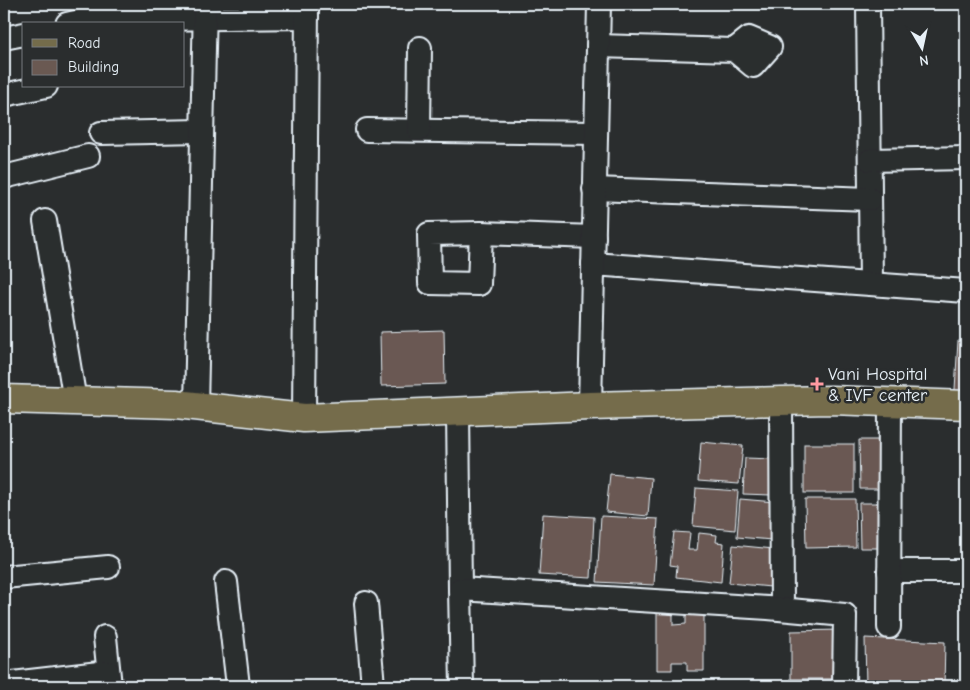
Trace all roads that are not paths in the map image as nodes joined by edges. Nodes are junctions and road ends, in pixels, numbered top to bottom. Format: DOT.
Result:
graph roads {
  1 [pos="599,4"];
  2 [pos="868,4"];
  3 [pos="307,10"];
  4 [pos="205,11"];
  5 [pos="78,16"];
  6 [pos="22,34"];
  7 [pos="4,38"];
  8 [pos="598,46"];
  9 [pos="420,48"];
  10 [pos="734,50"];
  11 [pos="37,88"];
  12 [pos="4,95"];
  13 [pos="367,130"];
  14 [pos="419,130"];
  15 [pos="202,131"];
  16 [pos="101,133"];
  17 [pos="596,133"];
  18 [pos="88,156"];
  19 [pos="966,158"];
  20 [pos="870,160"];
  21 [pos="4,177"];
  22 [pos="594,189"];
  23 [pos="870,199"];
  24 [pos="45,221"];
  25 [pos="480,233"];
  26 [pos="594,237"];
  27 [pos="593,264"];
  28 [pos="871,284"];
  29 [pos="966,291"];
  30 [pos="4,399"];
  31 [pos="75,401"];
  32 [pos="781,401"];
  33 [pos="890,402"];
  34 [pos="966,405"];
  35 [pos="196,406"];
  36 [pos="590,406"];
  37 [pos="458,411"];
  38 [pos="304,418"];
  39 [pos="108,567"];
  40 [pos="889,571"];
  41 [pos="966,571"];
  42 [pos="4,577"];
  43 [pos="226,582"];
  44 [pos="460,589"];
  45 [pos="366,604"];
  46 [pos="782,609"];
  47 [pos="889,626"];
  48 [pos="105,637"];
  49 [pos="109,679"];
  50 [pos="4,684"];
  51 [pos="238,686"];
  52 [pos="373,686"];
  53 [pos="462,686"];
  54 [pos="844,686"];
  1 -- 8 [label="street"];
  2 -- 20 [label="street"];
  3 -- 4 [label="street"];
  3 -- 38 [label="street"];
  4 -- 5 [label="street"];
  4 -- 15 [label="street"];
  6 -- 7 [label="street"];
  8 -- 10 [label="street"];
  8 -- 17 [label="street"];
  9 -- 14 [label="street"];
  11 -- 12 [label="street"];
  13 -- 14 [label="street"];
  14 -- 17 [label="street"];
  15 -- 16 [label="street"];
  15 -- 35 [label="street"];
  17 -- 22 [label="street"];
  18 -- 21 [label="street"];
  19 -- 20 [label="street"];
  20 -- 23 [label="street"];
  22 -- 23 [label="street"];
  22 -- 26 [label="street"];
  23 -- 28 [label="street"];
  24 -- 31 [label="street"];
  25 -- 26 [label="street"];
  26 -- 27 [label="street"];
  27 -- 28 [label="street"];
  27 -- 36 [label="street"];
  28 -- 29 [label="street"];
  30 -- 31 [label="main road"];
  31 -- 35 [label="main road"];
  32 -- 33 [label="main road"];
  32 -- 36 [label="main road"];
  32 -- 46 [label="street"];
  33 -- 34 [label="main road"];
  33 -- 40 [label="street"];
  35 -- 38 [label="main road"];
  36 -- 37 [label="main road"];
  37 -- 38 [label="main road"];
  37 -- 44 [label="street"];
  39 -- 42 [label="street"];
  40 -- 41 [label="street"];
  40 -- 47 [label="street"];
  43 -- 51 [label="street"];
  44 -- 46 [label="street"];
  44 -- 53 [label="street"];
  45 -- 52 [label="street"];
  46 -- 54 [label="street"];
  48 -- 49 [label="street"];
  49 -- 50 [label="street"];
}
